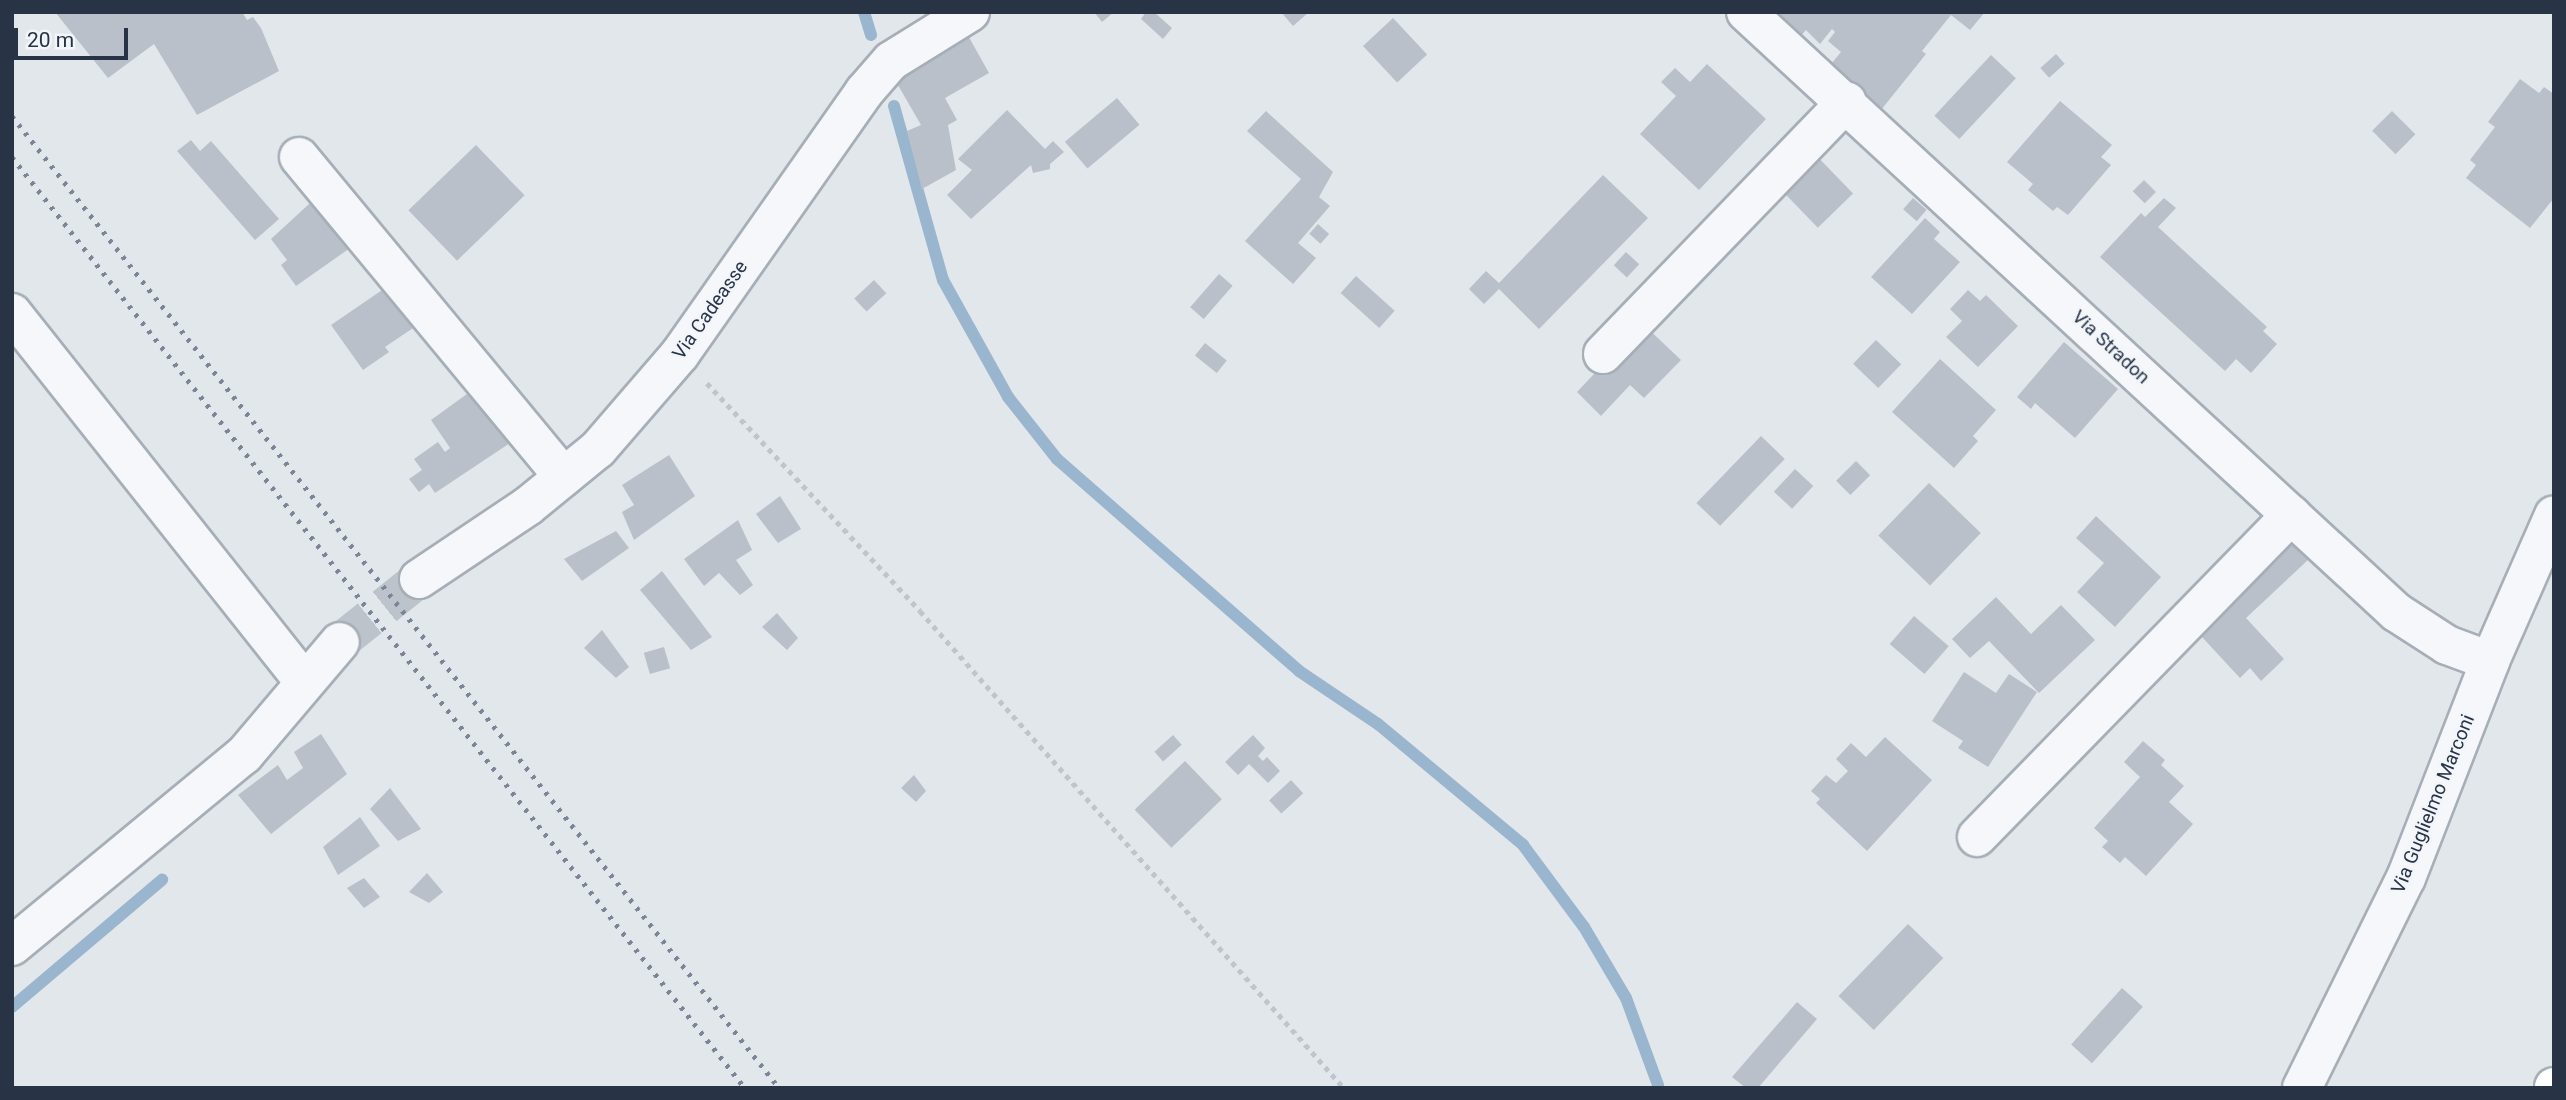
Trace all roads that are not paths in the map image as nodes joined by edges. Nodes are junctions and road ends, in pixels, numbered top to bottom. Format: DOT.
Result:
graph roads {
  1 [pos="970,12"];
  2 [pos="1746,12"];
  3 [pos="1847,101"];
  4 [pos="299,157"];
  5 [pos="12,313"];
  6 [pos="1603,354"];
  7 [pos="564,477"];
  8 [pos="2291,515"];
  9 [pos="2554,515"];
  10 [pos="419,579"];
  11 [pos="340,642"];
  12 [pos="2490,662"];
  13 [pos="303,680"];
  14 [pos="1976,838"];
  15 [pos="12,946"];
  16 [pos="2302,1088"];
  1 -- 7 [label="street, Via Cadeasse"];
  2 -- 3 [label="street, Via Stradon"];
  3 -- 6 [label="street"];
  3 -- 8 [label="street, Via Stradon"];
  4 -- 7 [label="street"];
  5 -- 13 [label="street"];
  7 -- 10 [label="street, Via Cadeasse"];
  8 -- 12 [label="street, Via Stradon"];
  8 -- 14 [label="street"];
  9 -- 12 [label="street, Via Guglielmo Marconi"];
  11 -- 13 [label="street"];
  12 -- 16 [label="street, Via Guglielmo Marconi"];
  13 -- 15 [label="street"];
}
